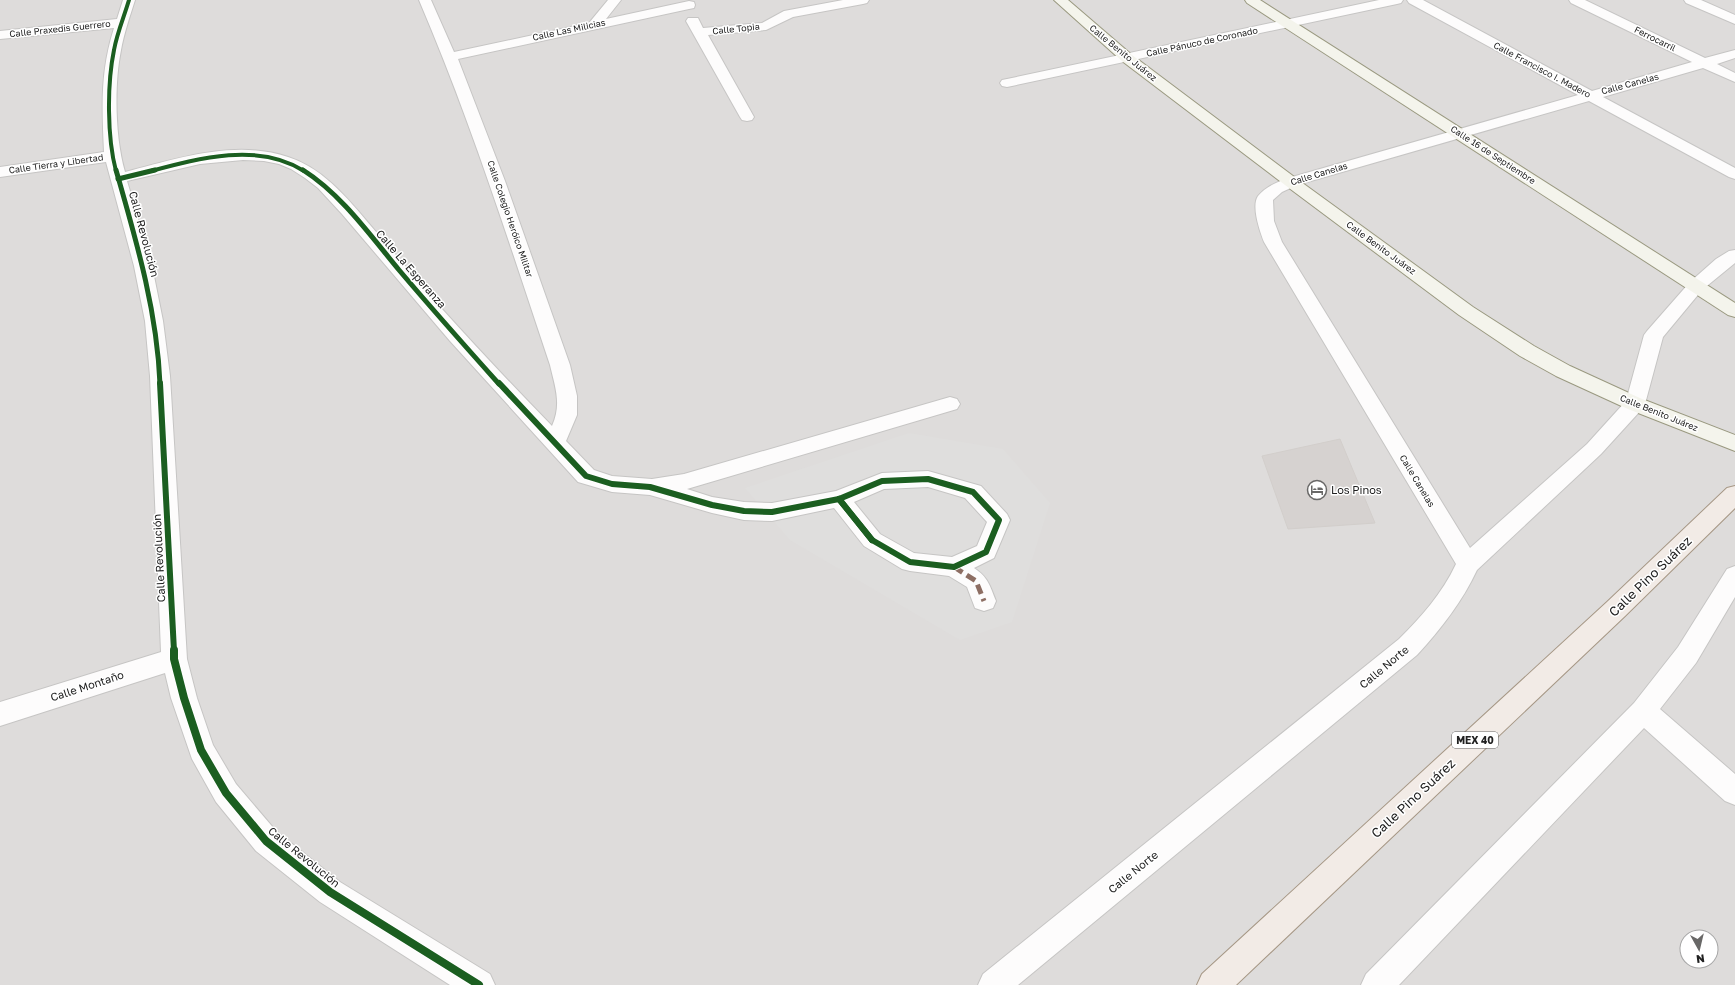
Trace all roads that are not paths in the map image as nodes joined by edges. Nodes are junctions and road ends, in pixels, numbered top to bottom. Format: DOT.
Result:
graph roads {
  1 [pos="129,0"];
  2 [pos="425,0"];
  3 [pos="615,0"];
  4 [pos="864,0"];
  5 [pos="1060,0"];
  6 [pos="1251,0"];
  7 [pos="1397,0"];
  8 [pos="1412,0"];
  9 [pos="1575,0"];
  10 [pos="1690,0"];
  11 [pos="689,2"];
  12 [pos="1735,20"];
  13 [pos="120,23"];
  14 [pos="594,24"];
  15 [pos="1287,24"];
  16 [pos="700,32"];
  17 [pos="0,35"];
  18 [pos="1735,54"];
  19 [pos="450,57"];
  20 [pos="1127,58"];
  21 [pos="1705,63"];
  22 [pos="1735,78"];
  23 [pos="1007,83"];
  24 [pos="1590,95"];
  25 [pos="747,117"];
  26 [pos="1460,134"];
  27 [pos="112,156"];
  28 [pos="0,172"];
  29 [pos="1735,174"];
  30 [pos="118,180"];
  31 [pos="1291,182"];
  32 [pos="1735,255"];
  33 [pos="1696,286"];
  34 [pos="1735,311"];
  35 [pos="950,404"];
  36 [pos="1635,404"];
  37 [pos="554,442"];
  38 [pos="1735,443"];
  39 [pos="650,488"];
  40 [pos="1735,494"];
  41 [pos="839,499"];
  42 [pos="1468,564"];
  43 [pos="954,567"];
  44 [pos="1735,576"];
  45 [pos="984,601"];
  46 [pos="174,659"];
  47 [pos="1643,711"];
  48 [pos="0,714"];
  49 [pos="1735,792"];
  50 [pos="479,985"];
  51 [pos="994,985"];
  52 [pos="1213,985"];
  53 [pos="1377,985"];
  1 -- 13 [label="street, Calle Revolución"];
  2 -- 19 [label="street, Calle Colegio Heróico Militar"];
  3 -- 14 [label="street"];
  4 -- 16 [label="street, Calle Topia"];
  5 -- 20 [label="street, Calle Benito Juárez"];
  6 -- 15 [label="street, Calle 16 de Septiembre"];
  7 -- 15 [label="street, Calle Pánuco de Coronado"];
  8 -- 24 [label="street, Calle Francisco I. Madero"];
  9 -- 21 [label="street, Ferrocarril"];
  10 -- 12 [label="street"];
  11 -- 14 [label="street, Calle Las Milicias"];
  11 -- 16 [label="street"];
  13 -- 17 [label="street, Calle Praxedis Guerrero"];
  13 -- 27 [label="street, Calle Revolución"];
  14 -- 19 [label="street, Calle Las Milicias"];
  15 -- 20 [label="street, Calle Pánuco de Coronado"];
  15 -- 26 [label="street, Calle 16 de Septiembre"];
  16 -- 25 [label="street"];
  18 -- 21 [label="street, Calle Canelas"];
  19 -- 37 [label="street, Calle Colegio Heróico Militar"];
  20 -- 23 [label="street, Calle Pánuco de Coronado"];
  20 -- 31 [label="street, Calle Benito Juárez"];
  21 -- 22 [label="street, Ferrocarril"];
  21 -- 24 [label="street, Calle Canelas"];
  24 -- 26 [label="street, Calle Canelas"];
  24 -- 29 [label="street, Calle Francisco I. Madero"];
  26 -- 31 [label="street, Calle Canelas"];
  26 -- 33 [label="street, Calle 16 de Septiembre"];
  27 -- 28 [label="street, Calle Tierra y Libertad"];
  27 -- 30 [label="street, Calle Revolución"];
  30 -- 37 [label="street, Calle La Esperanza"];
  30 -- 46 [label="street, Calle Revolución"];
  31 -- 36 [label="street, Calle Benito Juárez"];
  31 -- 42 [label="street, Calle Canelas"];
  32 -- 33 [label="street"];
  33 -- 34 [label="street, Calle 16 de Septiembre"];
  33 -- 36 [label="street, Calle Norte"];
  35 -- 39 [label="street"];
  36 -- 38 [label="street, Calle Benito Juárez"];
  36 -- 42 [label="street, Calle Norte"];
  37 -- 39 [label="street, Calle La Esperanza"];
  39 -- 41 [label="street"];
  40 -- 52 [label="main road, Calle Pino Suárez / MEX 40"];
  41 -- 43 [label="street"];
  41 -- 43 [label="street"];
  42 -- 51 [label="street, Calle Norte"];
  43 -- 45 [label="street"];
  44 -- 47 [label="street"];
  46 -- 48 [label="street, Calle Montaño"];
  46 -- 50 [label="street, Calle Revolución"];
  47 -- 49 [label="street"];
  47 -- 53 [label="street"];
}
